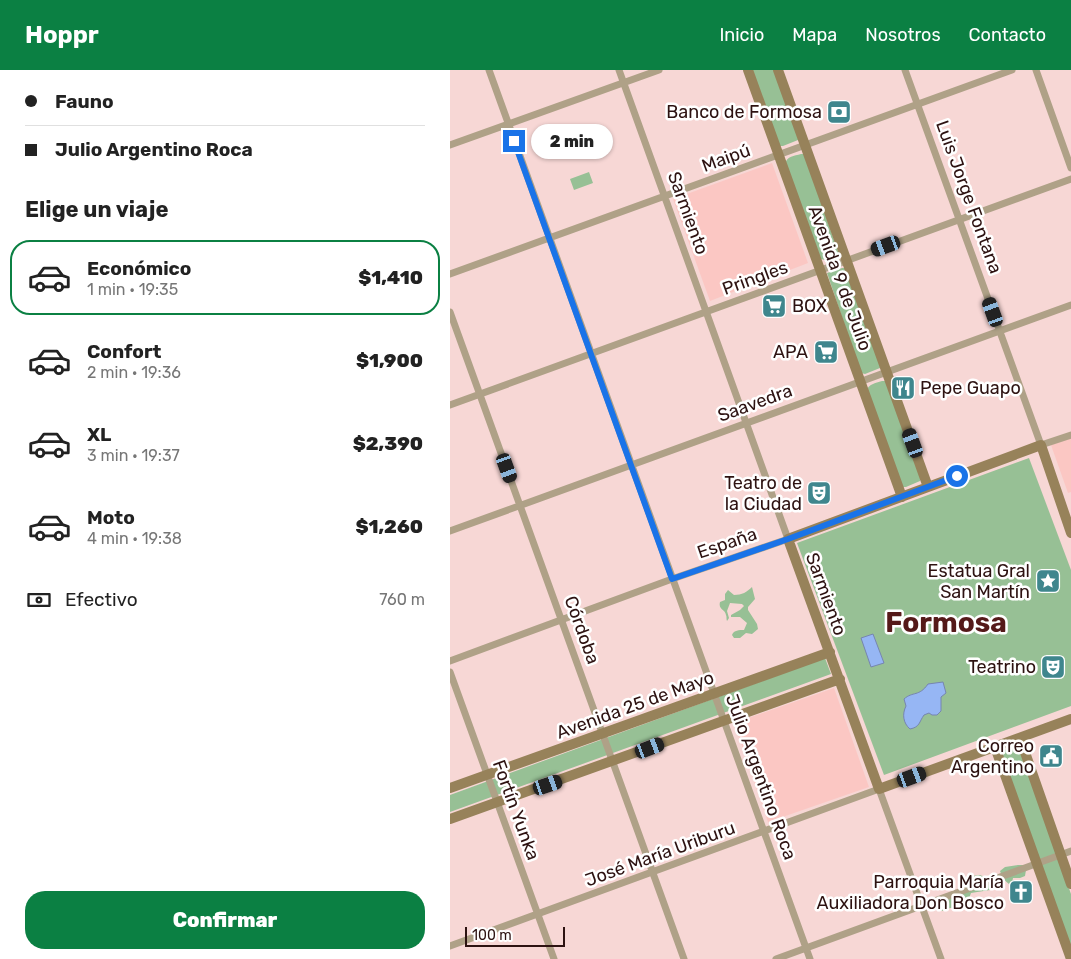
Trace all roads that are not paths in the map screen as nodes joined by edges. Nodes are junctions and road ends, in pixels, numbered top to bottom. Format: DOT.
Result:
graph roads {
  1 [pos="488,70"];
  2 [pos="619,70"];
  3 [pos="659,70"];
  4 [pos="748,70"];
  5 [pos="778,70"];
  6 [pos="905,70"];
  7 [pos="1012,70"];
  8 [pos="1036,70"];
  9 [pos="624,83"];
  10 [pos="918,104"];
  11 [pos="508,124"];
  12 [pos="450,145"];
  13 [pos="804,146"];
  14 [pos="779,155"];
  15 [pos="1071,168"];
  16 [pos="1071,179"];
  17 [pos="664,196"];
  18 [pos="959,219"];
  19 [pos="549,238"];
  20 [pos="846,260"];
  21 [pos="820,270"];
  22 [pos="450,274"];
  23 [pos="1071,305"];
  24 [pos="450,312"];
  25 [pos="707,312"];
  26 [pos="1000,330"];
  27 [pos="592,354"];
  28 [pos="887,372"];
  29 [pos="860,382"];
  30 [pos="480,394"];
  31 [pos="450,405"];
  32 [pos="747,422"];
  33 [pos="1071,434"];
  34 [pos="1041,445"];
  35 [pos="631,464"];
  36 [pos="928,487"];
  37 [pos="902,496"];
  38 [pos="521,505"];
  39 [pos="450,530"];
  40 [pos="1071,533"];
  41 [pos="788,539"];
  42 [pos="672,579"];
  43 [pos="562,619"];
  44 [pos="830,652"];
  45 [pos="450,661"];
  46 [pos="450,672"];
  47 [pos="840,679"];
  48 [pos="714,693"];
  49 [pos="724,720"];
  50 [pos="1071,720"];
  51 [pos="604,733"];
  52 [pos="1020,738"];
  53 [pos="995,747"];
  54 [pos="614,761"];
  55 [pos="488,774"];
  56 [pos="450,788"];
  57 [pos="879,789"];
  58 [pos="498,802"];
  59 [pos="450,820"];
  60 [pos="765,832"];
  61 [pos="1071,851"];
  62 [pos="1061,855"];
  63 [pos="1037,864"];
  64 [pos="653,872"];
  65 [pos="1071,884"];
  66 [pos="922,906"];
  67 [pos="538,914"];
  68 [pos="450,946"];
  69 [pos="806,948"];
  70 [pos="554,959"];
  71 [pos="684,959"];
  72 [pos="776,959"];
  73 [pos="810,959"];
  74 [pos="941,959"];
  75 [pos="1071,959"];
  1 -- 11 [label="street, Julio Argentino Roca"];
  2 -- 9 [label="street, Sarmiento"];
  3 -- 9 [label="street"];
  4 -- 14 [label="main road, Avenida 9 de Julio"];
  5 -- 13 [label="main road, Avenida 9 de Julio"];
  6 -- 10 [label="street, Luis Jorge Fontana"];
  7 -- 10 [label="street, Maipú"];
  8 -- 15 [label="street"];
  9 -- 11 [label="street"];
  9 -- 17 [label="street, Sarmiento"];
  10 -- 13 [label="street, Maipú"];
  10 -- 18 [label="street, Luis Jorge Fontana"];
  11 -- 12 [label="street"];
  11 -- 19 [label="street, Julio Argentino Roca"];
  13 -- 14 [label="street, Maipú"];
  13 -- 20 [label="main road, Avenida 9 de Julio"];
  14 -- 17 [label="street, Maipú"];
  14 -- 21 [label="main road, Avenida 9 de Julio"];
  16 -- 18 [label="street, Pringles"];
  17 -- 19 [label="street, Maipú"];
  17 -- 25 [label="street, Sarmiento"];
  18 -- 20 [label="street, Pringles"];
  18 -- 26 [label="street, Luis Jorge Fontana"];
  19 -- 22 [label="street, Maipú"];
  19 -- 27 [label="street, Julio Argentino Roca"];
  20 -- 21 [label="street, Pringles"];
  20 -- 28 [label="main road, Avenida 9 de Julio"];
  21 -- 25 [label="street, Pringles"];
  21 -- 29 [label="main road, Avenida 9 de Julio"];
  23 -- 26 [label="street, Saavedra"];
  24 -- 30 [label="street, Córdoba"];
  25 -- 27 [label="street, Pringles"];
  25 -- 32 [label="street, Sarmiento"];
  26 -- 28 [label="street, Saavedra"];
  26 -- 34 [label="street, Luis Jorge Fontana"];
  27 -- 30 [label="street, Pringles"];
  27 -- 35 [label="street, Julio Argentino Roca"];
  28 -- 29 [label="street, Saavedra"];
  28 -- 36 [label="main road, Avenida 9 de Julio"];
  29 -- 32 [label="street, Saavedra"];
  29 -- 37 [label="main road, Avenida 9 de Julio"];
  30 -- 31 [label="street, Pringles"];
  30 -- 38 [label="street, Córdoba"];
  32 -- 35 [label="street, Saavedra"];
  32 -- 41 [label="street, Sarmiento"];
  33 -- 34 [label="street, España"];
  34 -- 36 [label="main road, España"];
  34 -- 40 [label="main road, Luis Jorge Fontana"];
  35 -- 38 [label="street, Saavedra"];
  35 -- 42 [label="street, Julio Argentino Roca"];
  36 -- 37 [label="main road, España"];
  37 -- 41 [label="main road, España"];
  38 -- 39 [label="street, Saavedra"];
  38 -- 43 [label="street, Córdoba"];
  41 -- 42 [label="street, España"];
  41 -- 44 [label="main road, Sarmiento"];
  42 -- 43 [label="street, España"];
  42 -- 48 [label="street, Julio Argentino Roca"];
  43 -- 45 [label="street, España"];
  43 -- 51 [label="street, Córdoba"];
  44 -- 47 [label="main road, Sarmiento"];
  44 -- 48 [label="main road, Avenida 25 de Mayo"];
  46 -- 55 [label="street, Fortín Yunka"];
  47 -- 49 [label="main road"];
  47 -- 57 [label="main road, Sarmiento"];
  48 -- 49 [label="street, Julio Argentino Roca"];
  48 -- 51 [label="main road, Avenida 25 de Mayo"];
  49 -- 54 [label="main road"];
  49 -- 60 [label="street, Julio Argentino Roca"];
  50 -- 52 [label="main road"];
  51 -- 54 [label="street, Córdoba"];
  51 -- 55 [label="main road, Avenida 25 de Mayo"];
  52 -- 53 [label="main road"];
  52 -- 62 [label="main road"];
  53 -- 57 [label="main road"];
  53 -- 63 [label="main road"];
  54 -- 58 [label="main road"];
  54 -- 64 [label="street, Córdoba"];
  55 -- 56 [label="main road, Avenida 25 de Mayo"];
  55 -- 58 [label="street, Fortín Yunka"];
  57 -- 60 [label="street, José María Uriburu"];
  57 -- 66 [label="street, Sarmiento"];
  58 -- 59 [label="main road"];
  58 -- 67 [label="street, Fortín Yunka"];
  60 -- 64 [label="street, José María Uriburu"];
  60 -- 69 [label="street, Julio Argentino Roca"];
  61 -- 62 [label="street"];
  62 -- 63 [label="street"];
  62 -- 65 [label="main road"];
  63 -- 66 [label="street"];
  63 -- 75 [label="main road"];
  64 -- 67 [label="street, José María Uriburu"];
  64 -- 71 [label="street, Córdoba"];
  66 -- 69 [label="street"];
  66 -- 74 [label="street, Sarmiento"];
  67 -- 68 [label="street, José María Uriburu"];
  67 -- 70 [label="street, Fortín Yunka"];
  69 -- 72 [label="street"];
  69 -- 73 [label="street, Julio Argentino Roca"];
}
